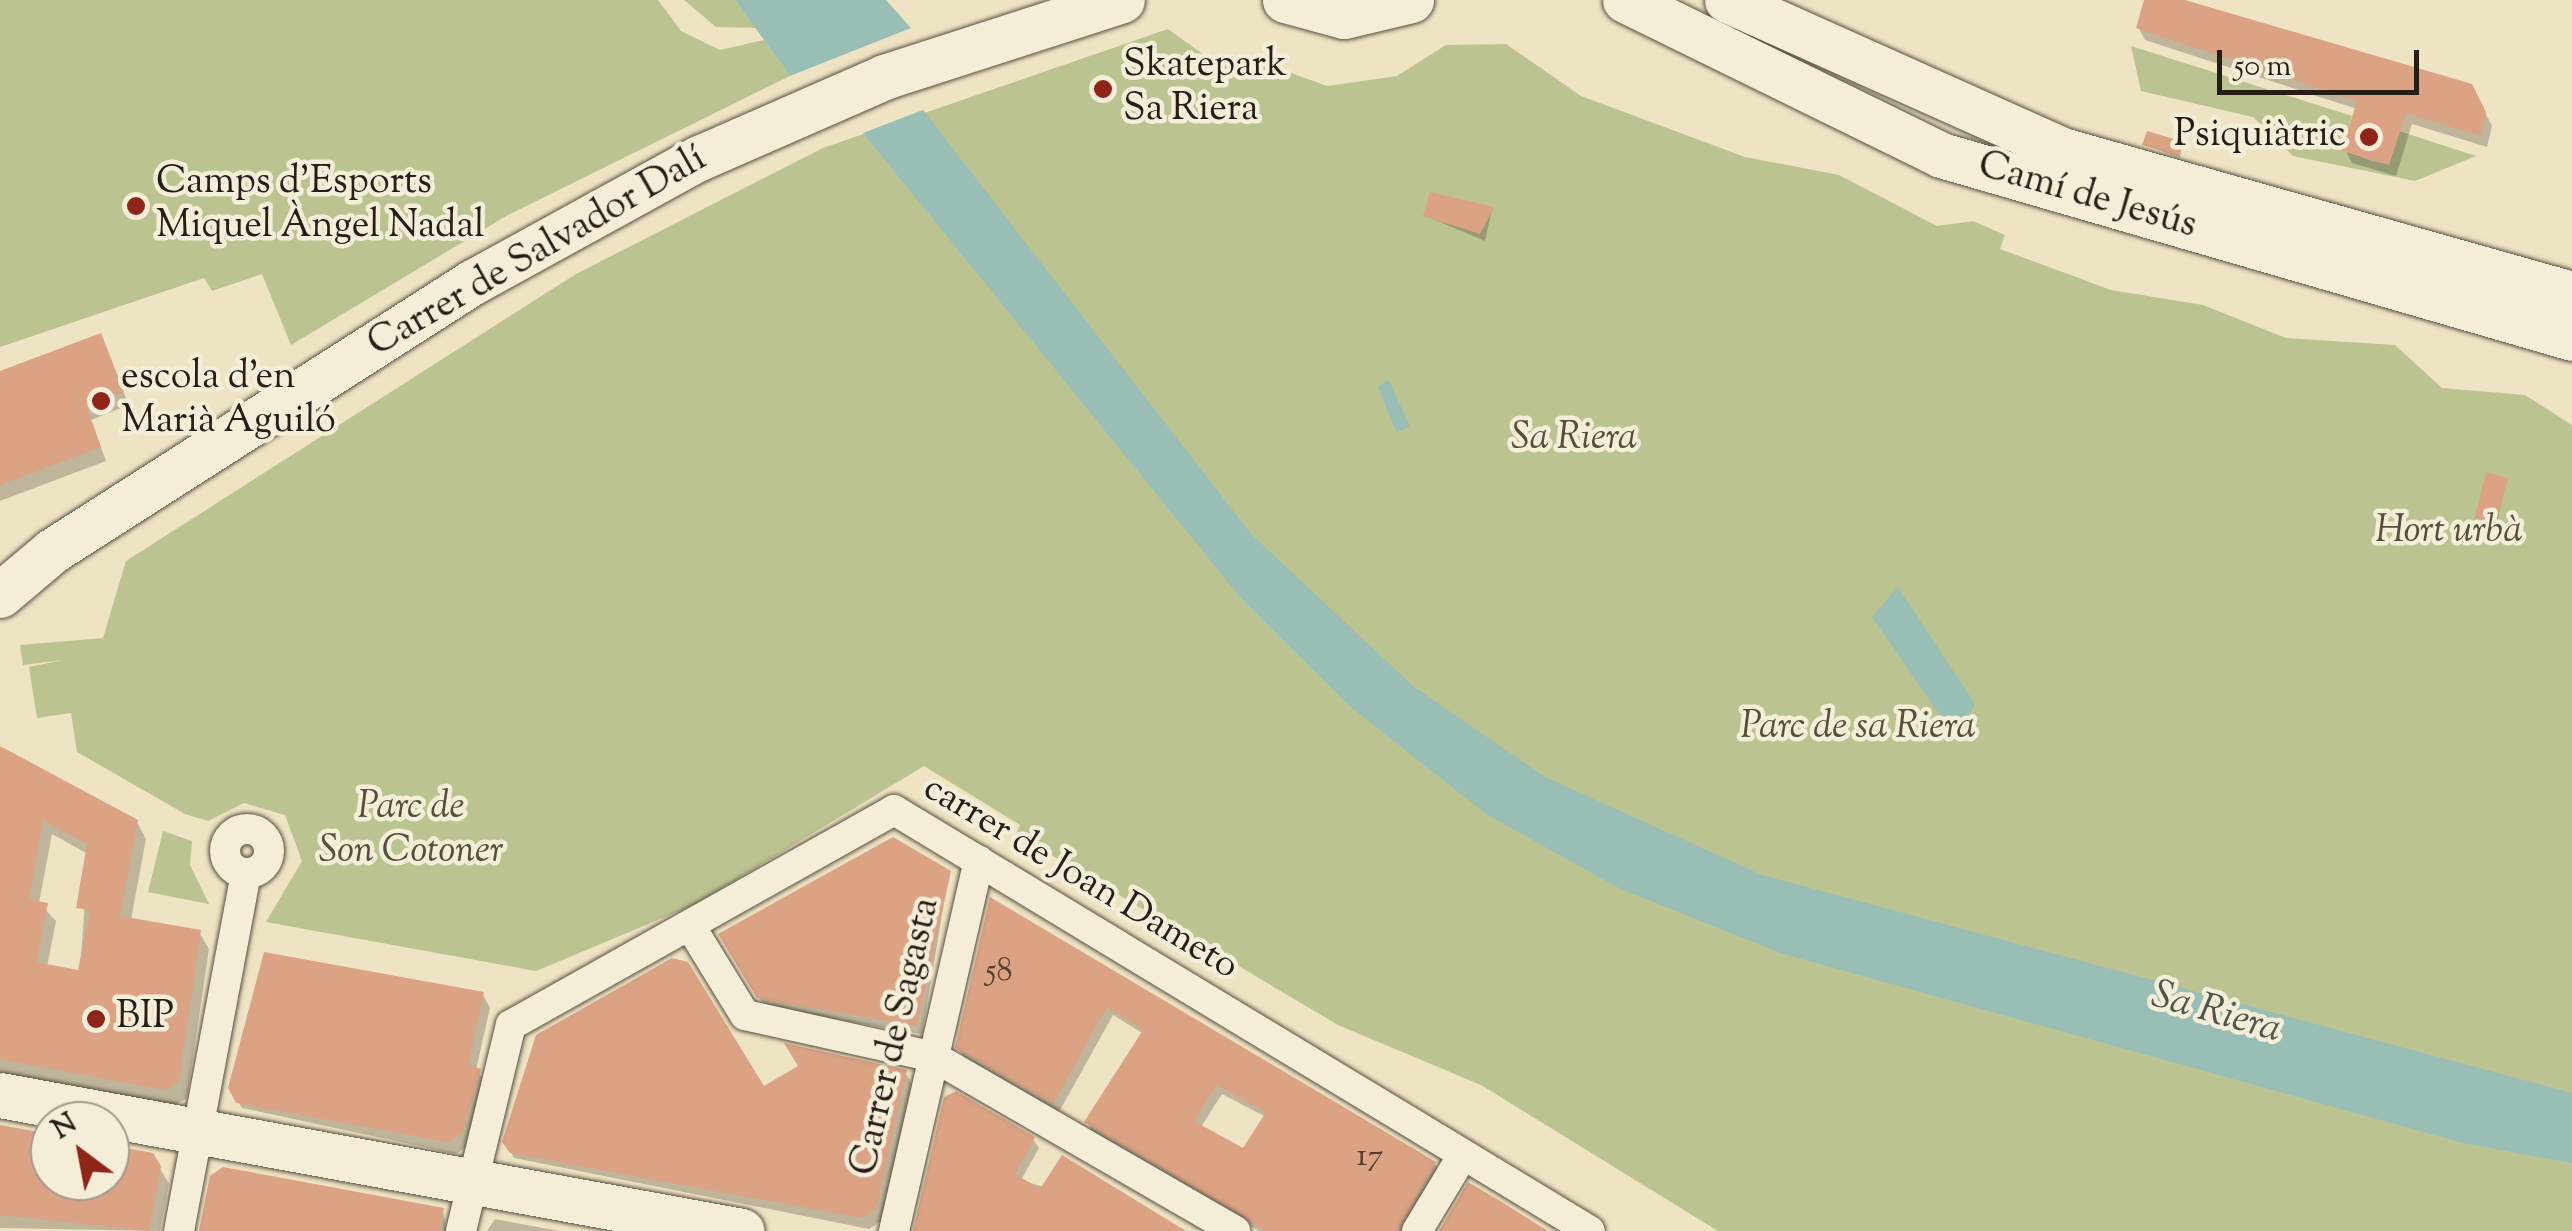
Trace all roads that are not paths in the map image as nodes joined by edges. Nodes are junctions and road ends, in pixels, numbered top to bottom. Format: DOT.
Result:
graph roads {
  1 [pos="1122,0"];
  2 [pos="1285,0"];
  3 [pos="1411,0"];
  4 [pos="1624,0"];
  5 [pos="1727,0"];
  6 [pos="2572,294"];
  7 [pos="2572,338"];
  8 [pos="0,595"];
  9 [pos="979,861"];
  10 [pos="246,874"];
  11 [pos="692,928"];
  12 [pos="934,1056"];
  13 [pos="0,1095"];
  14 [pos="198,1135"];
  15 [pos="1461,1158"];
  16 [pos="470,1186"];
  17 [pos="676,1226"];
  18 [pos="179,1231"];
  19 [pos="460,1231"];
  20 [pos="742,1231"];
  21 [pos="894,1231"];
  22 [pos="1235,1231"];
  23 [pos="1417,1231"];
  24 [pos="1590,1231"];
  1 -- 8 [label="street, Carrer de Salvador Dalí"];
  2 -- 3 [label="street"];
  4 -- 7 [label="street, Camí de Jesús"];
  5 -- 6 [label="street, Camí de Jesús"];
  9 -- 11 [label="street, carrer de Joan Dameto"];
  9 -- 12 [label="street, Carrer de Sagasta"];
  9 -- 15 [label="street, carrer de Joan Dameto"];
  10 -- 14 [label="street"];
  11 -- 12 [label="street"];
  11 -- 16 [label="street, carrer de Joan Dameto"];
  12 -- 21 [label="street, Carrer de Sagasta"];
  12 -- 22 [label="street"];
  13 -- 14 [label="street"];
  14 -- 16 [label="street"];
  14 -- 18 [label="street"];
  15 -- 23 [label="street"];
  15 -- 24 [label="street, carrer de Joan Dameto"];
  16 -- 17 [label="street"];
  16 -- 19 [label="street, carrer de Joan Dameto"];
  17 -- 20 [label="street"];
}
